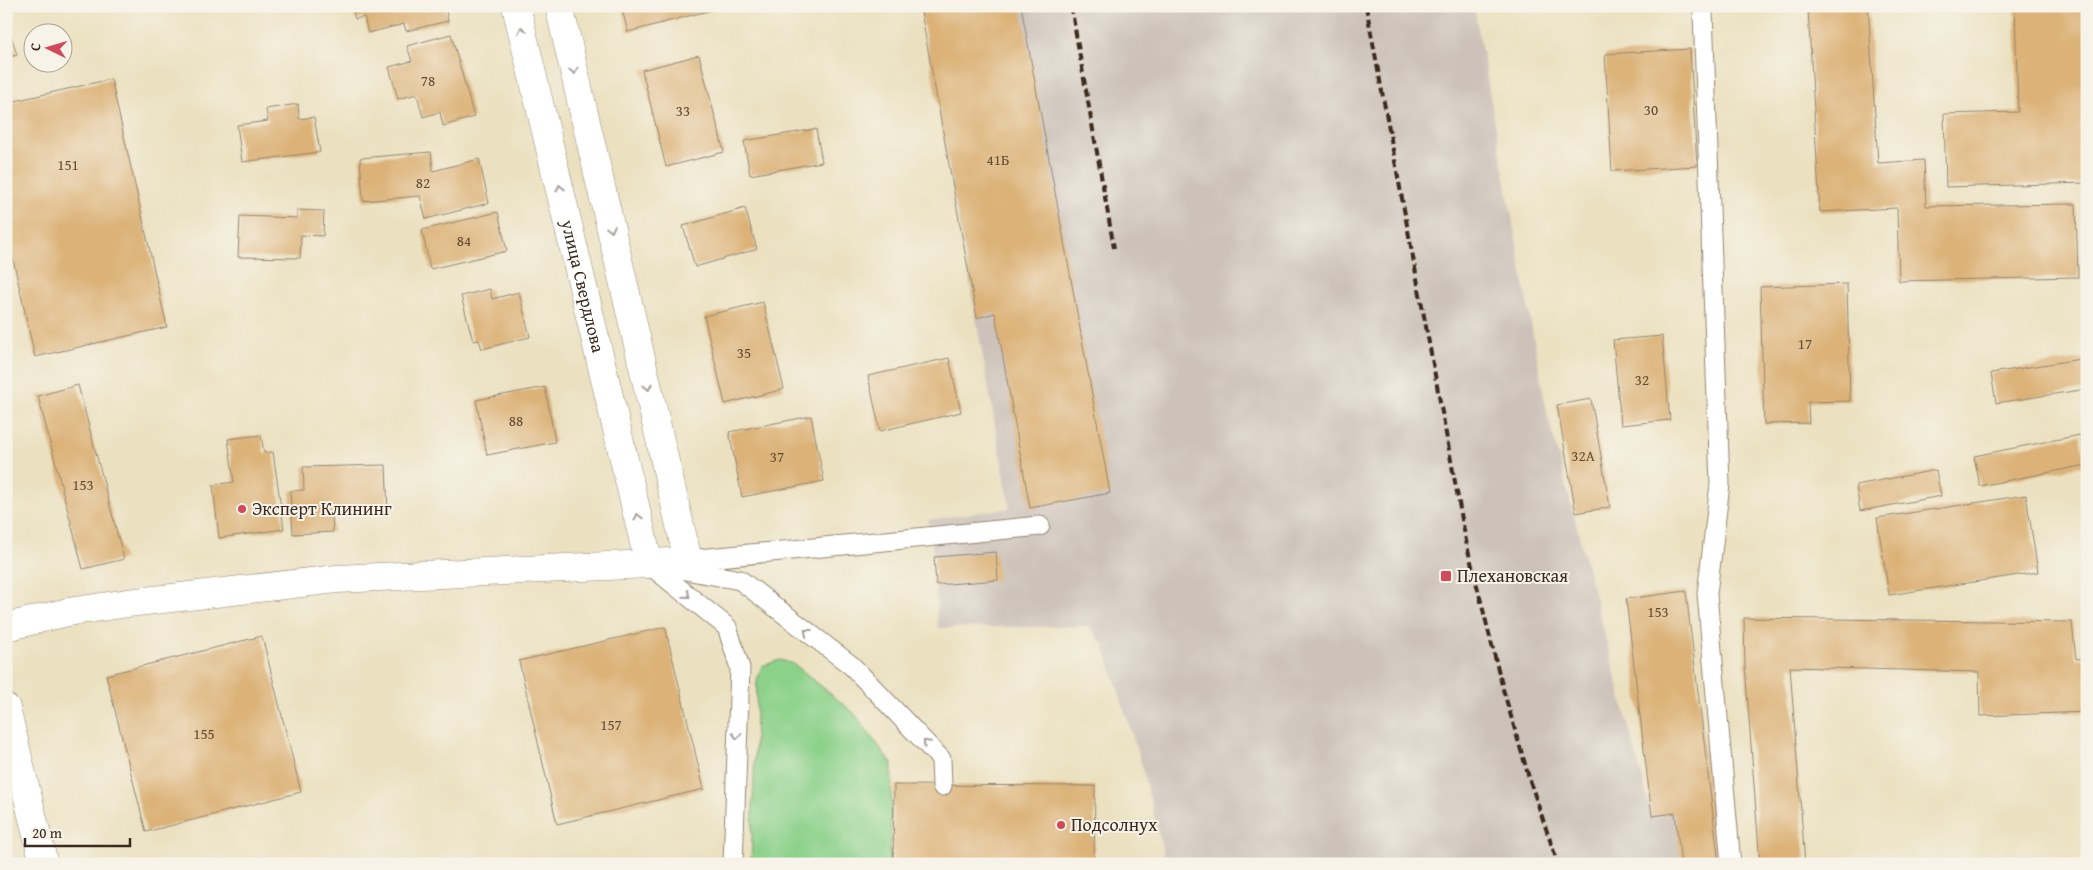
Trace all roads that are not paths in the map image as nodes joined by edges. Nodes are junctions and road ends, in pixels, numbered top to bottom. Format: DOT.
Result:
graph roads {
  1 [pos="516,6"];
  2 [pos="559,6"];
  3 [pos="1703,12"];
  4 [pos="1040,526"];
  5 [pos="688,560"];
  6 [pos="649,564"];
  7 [pos="6,627"];
  8 [pos="6,708"];
  9 [pos="942,786"];
  10 [pos="44,864"];
  11 [pos="733,864"];
  12 [pos="1731,864"];
  6 -- 1 [label="street, улица Свердлова, one-way"];
  2 -- 5 [label="street, one-way"];
  3 -- 12 [label="lane"];
  4 -- 5 [label="lane"];
  5 -- 6 [label="street"];
  6 -- 7 [label="street"];
  9 -- 6 [label="lane, one-way"];
  6 -- 11 [label="lane, one-way"];
  8 -- 10 [label="street"];
}
